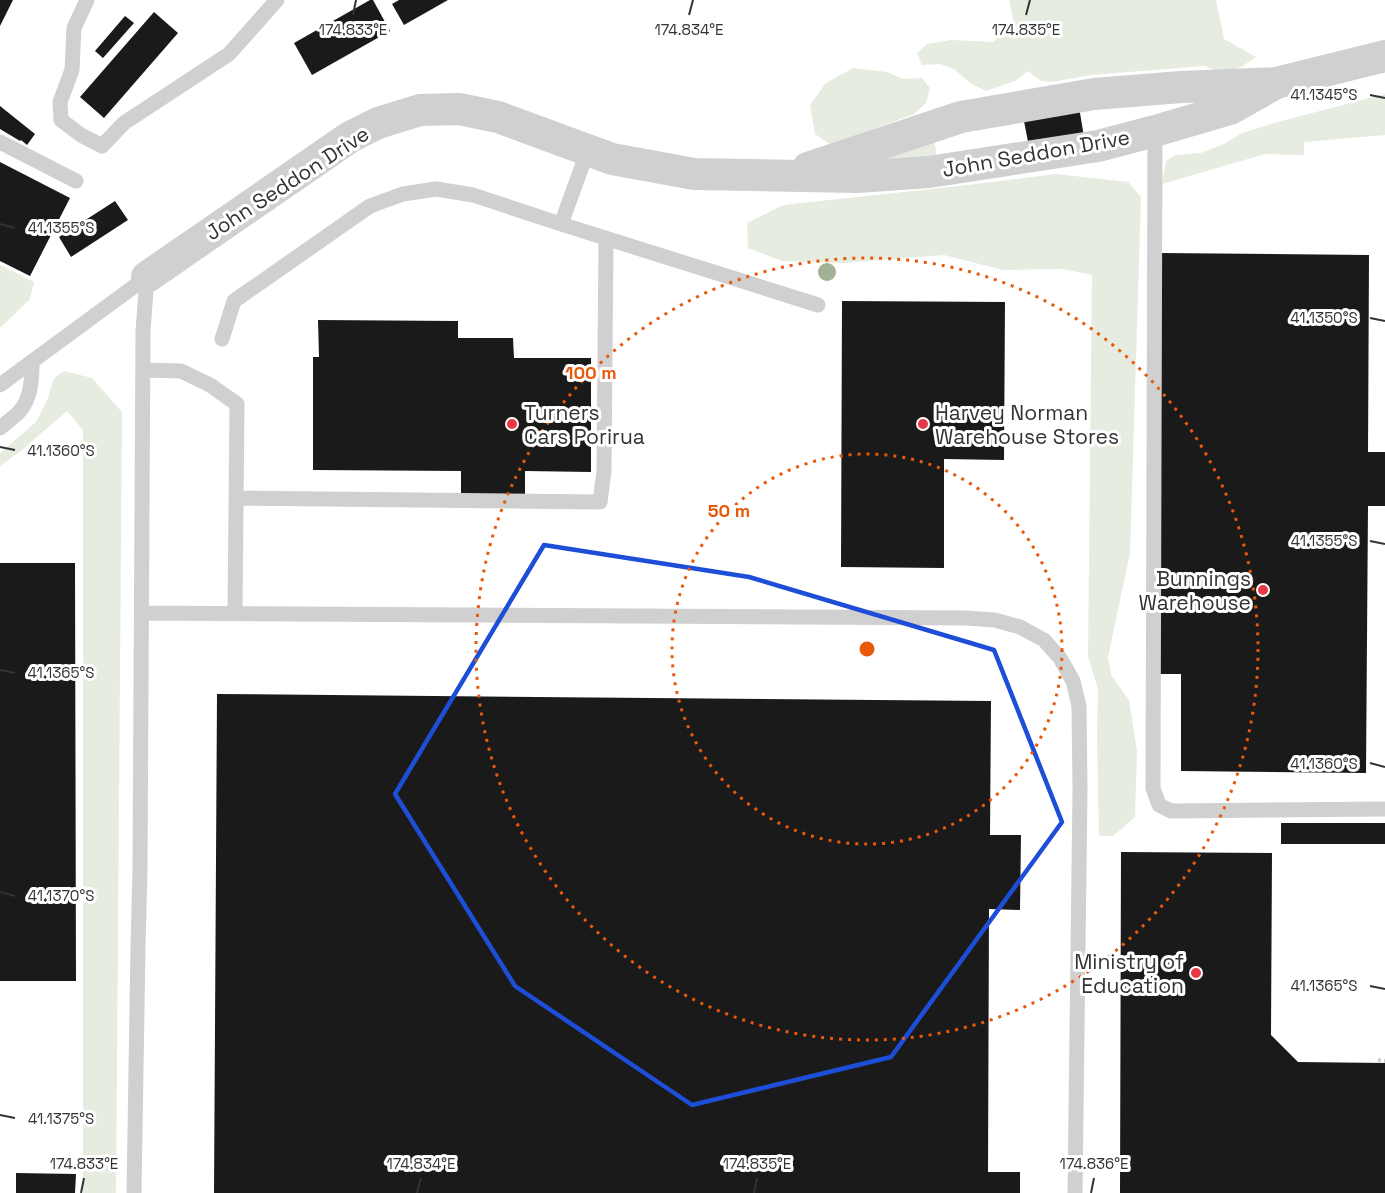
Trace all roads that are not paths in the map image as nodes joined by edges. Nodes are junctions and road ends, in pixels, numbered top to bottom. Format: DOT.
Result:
graph roads {
  1 [pos="87,0"];
  2 [pos="277,0"];
  3 [pos="1385,56"];
  4 [pos="1276,83"];
  5 [pos="1155,131"];
  6 [pos="0,142"];
  7 [pos="588,150"];
  8 [pos="787,175"];
  9 [pos="76,182"];
  10 [pos="561,224"];
  11 [pos="606,239"];
  12 [pos="147,277"];
  13 [pos="818,305"];
  14 [pos="222,339"];
  15 [pos="32,362"];
  16 [pos="143,370"];
  17 [pos="0,385"];
  18 [pos="0,428"];
  19 [pos="236,498"];
  20 [pos="142,613"];
  21 [pos="235,614"];
  22 [pos="1385,809"];
  23 [pos="134,1193"];
  24 [pos="1075,1193"];
  1 -- 2 [label="lane"];
  3 -- 4 [label="street, John Seddon Drive"];
  4 -- 5 [label="street, John Seddon Drive"];
  4 -- 8 [label="street, John Seddon Drive"];
  5 -- 8 [label="street, John Seddon Drive"];
  5 -- 22 [label="lane"];
  6 -- 9 [label="lane"];
  7 -- 8 [label="street, John Seddon Drive"];
  7 -- 10 [label="lane"];
  7 -- 12 [label="street, John Seddon Drive"];
  10 -- 11 [label="lane"];
  10 -- 14 [label="lane"];
  11 -- 13 [label="lane"];
  11 -- 19 [label="lane"];
  12 -- 15 [label="lane"];
  12 -- 16 [label="lane"];
  15 -- 17 [label="lane"];
  15 -- 18 [label="lane"];
  16 -- 19 [label="lane"];
  16 -- 20 [label="lane"];
  19 -- 21 [label="lane"];
  20 -- 21 [label="lane"];
  20 -- 23 [label="lane"];
  21 -- 24 [label="lane"];
}
